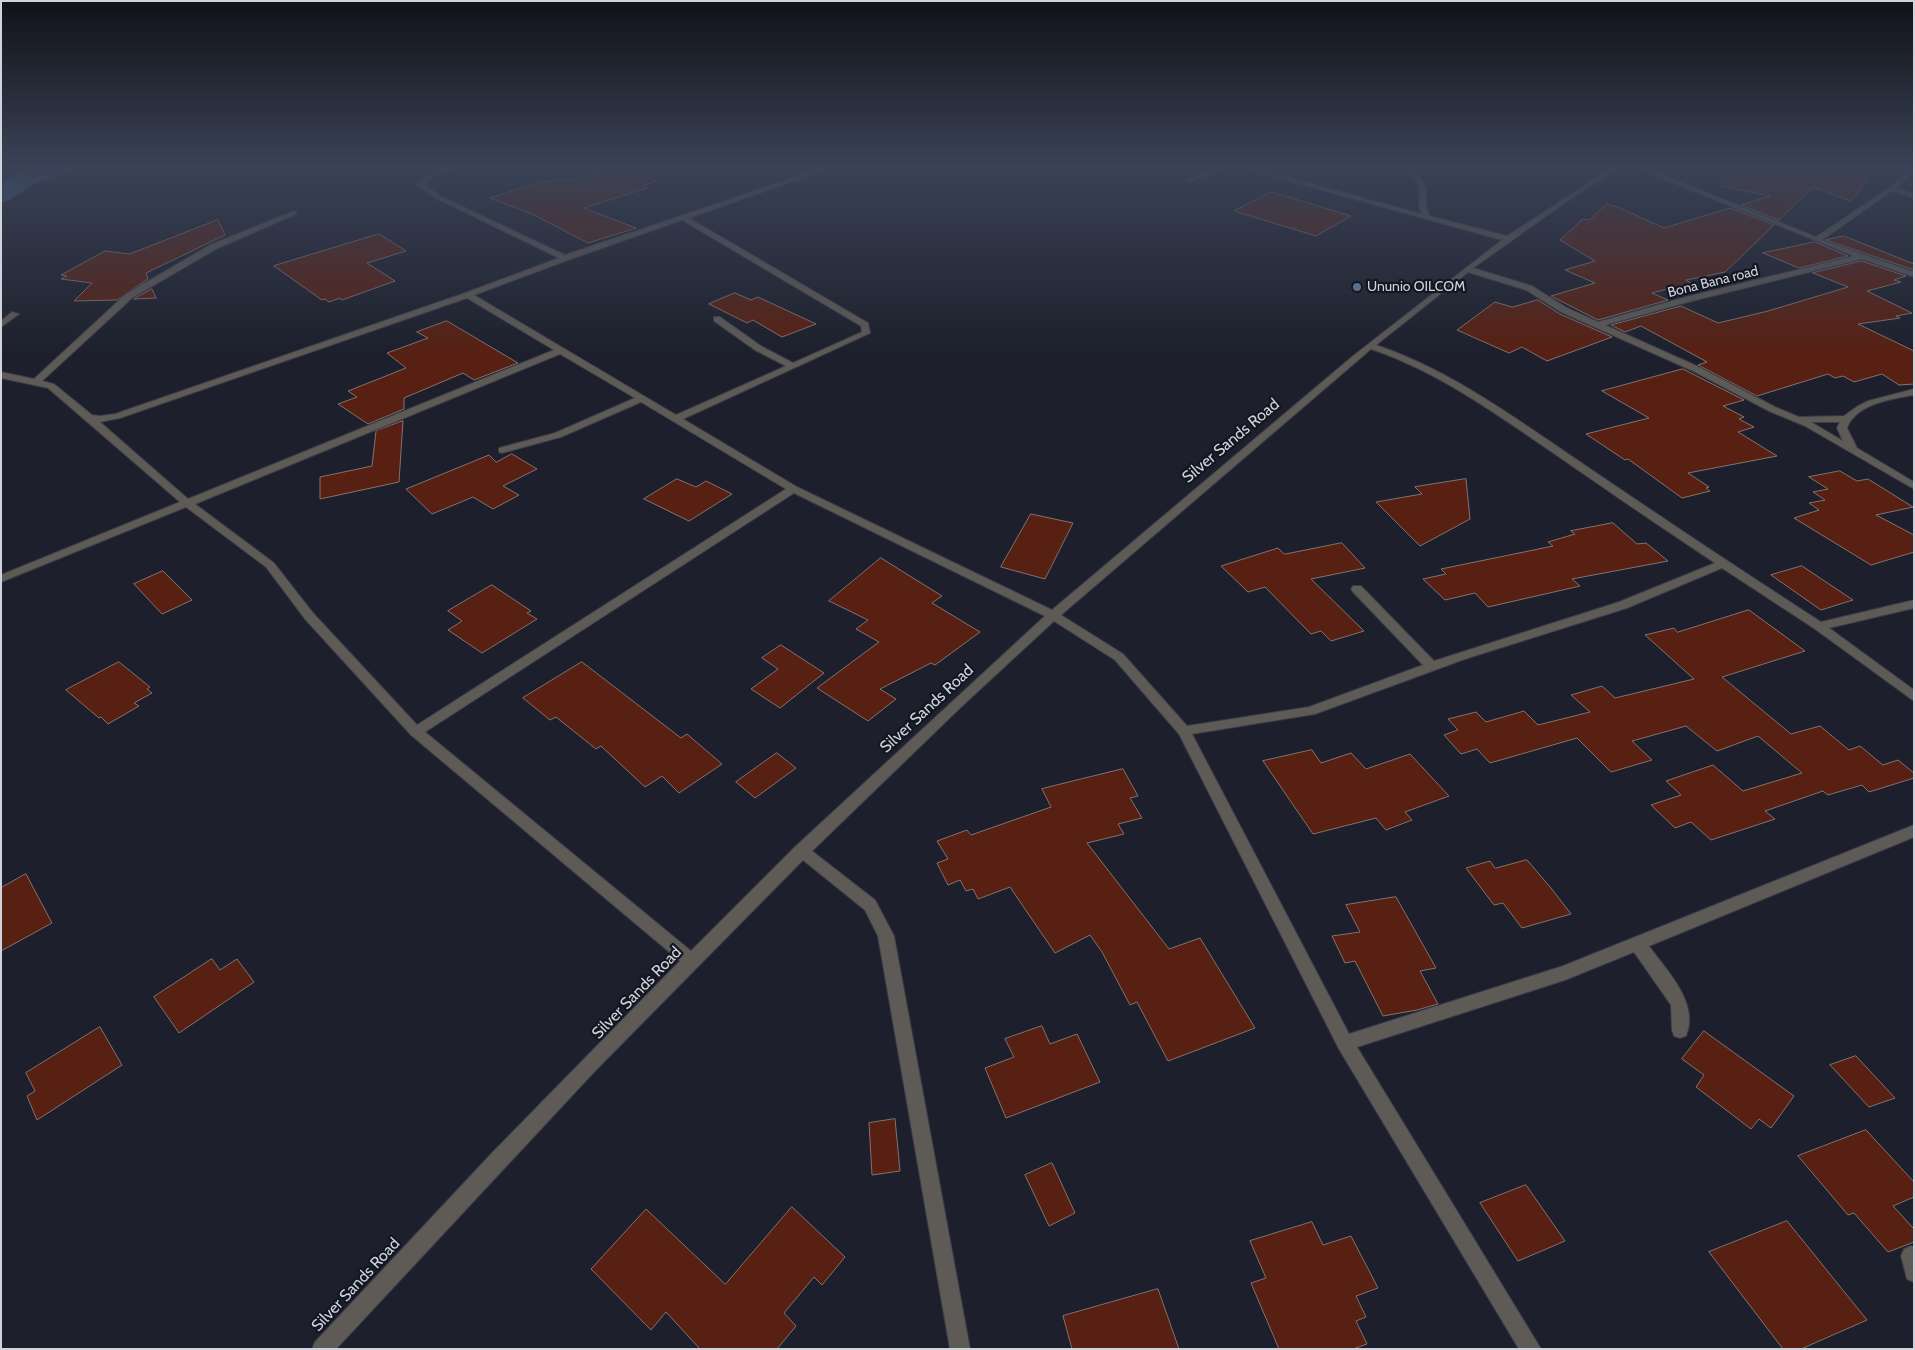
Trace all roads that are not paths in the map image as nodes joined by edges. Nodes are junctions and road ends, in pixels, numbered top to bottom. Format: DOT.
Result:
graph roads {
  1 [pos="256,229"];
  2 [pos="505,229"];
  3 [pos="650,229"];
  4 [pos="701,229"];
  5 [pos="1473,229"];
  6 [pos="1522,229"];
  7 [pos="1790,229"];
  8 [pos="1833,229"];
  9 [pos="1508,239"];
  10 [pos="1817,240"];
  11 [pos="1863,256"];
  12 [pos="565,258"];
  13 [pos="1467,268"];
  14 [pos="1914,275"];
  15 [pos="468,295"];
  16 [pos="15,314"];
  17 [pos="717,319"];
  18 [pos="1,325"];
  19 [pos="1598,325"];
  20 [pos="1370,346"];
  21 [pos="562,350"];
  22 [pos="794,366"];
  23 [pos="1,376"];
  24 [pos="35,383"];
  25 [pos="1914,392"];
  26 [pos="642,399"];
  27 [pos="89,417"];
  28 [pos="675,419"];
  29 [pos="1797,419"];
  30 [pos="1844,419"];
  31 [pos="1852,449"];
  32 [pos="502,450"];
  33 [pos="1914,486"];
  34 [pos="793,488"];
  35 [pos="187,502"];
  36 [pos="1723,564"];
  37 [pos="1,579"];
  38 [pos="1357,589"];
  39 [pos="1914,604"];
  40 [pos="1054,615"];
  41 [pos="1819,626"];
  42 [pos="1432,667"];
  43 [pos="1914,697"];
  44 [pos="1184,731"];
  45 [pos="416,732"];
  46 [pos="1914,830"];
  47 [pos="801,850"];
  48 [pos="1638,944"];
  49 [pos="692,961"];
  50 [pos="1680,1030"];
  51 [pos="1345,1043"];
  52 [pos="322,1349"];
  53 [pos="960,1349"];
  54 [pos="1531,1349"];
  1 -- 24 [label="street"];
  2 -- 12 [label="street"];
  3 -- 12 [label="street"];
  4 -- 22 [label="street"];
  5 -- 9 [label="street"];
  6 -- 9 [label="street, Silver Sands Road"];
  7 -- 10 [label="street"];
  8 -- 10 [label="street"];
  9 -- 13 [label="street, Silver Sands Road"];
  10 -- 11 [label="street"];
  11 -- 14 [label="street"];
  11 -- 19 [label="street, Bona Bana road"];
  12 -- 15 [label="street"];
  13 -- 19 [label="street"];
  13 -- 20 [label="street, Silver Sands Road"];
  15 -- 21 [label="street"];
  15 -- 27 [label="street"];
  16 -- 18 [label="street"];
  17 -- 22 [label="street"];
  19 -- 29 [label="street"];
  20 -- 36 [label="street"];
  20 -- 40 [label="street, Silver Sands Road"];
  21 -- 26 [label="street"];
  21 -- 35 [label="street"];
  22 -- 28 [label="street"];
  23 -- 24 [label="street"];
  24 -- 27 [label="street"];
  25 -- 30 [label="street"];
  26 -- 28 [label="street"];
  26 -- 32 [label="street"];
  27 -- 35 [label="street"];
  28 -- 34 [label="street"];
  29 -- 30 [label="street"];
  29 -- 31 [label="street"];
  30 -- 31 [label="street"];
  31 -- 33 [label="street"];
  34 -- 40 [label="street"];
  34 -- 45 [label="street"];
  35 -- 37 [label="street"];
  35 -- 45 [label="street"];
  36 -- 41 [label="street"];
  36 -- 42 [label="street"];
  38 -- 42 [label="street"];
  39 -- 41 [label="street"];
  40 -- 44 [label="street"];
  40 -- 47 [label="street, Silver Sands Road"];
  41 -- 43 [label="street"];
  42 -- 44 [label="street"];
  44 -- 51 [label="street"];
  45 -- 49 [label="street"];
  46 -- 48 [label="street"];
  47 -- 49 [label="street, Silver Sands Road"];
  47 -- 53 [label="street"];
  48 -- 50 [label="street"];
  48 -- 51 [label="street"];
  49 -- 52 [label="street, Silver Sands Road"];
  51 -- 54 [label="street"];
}
